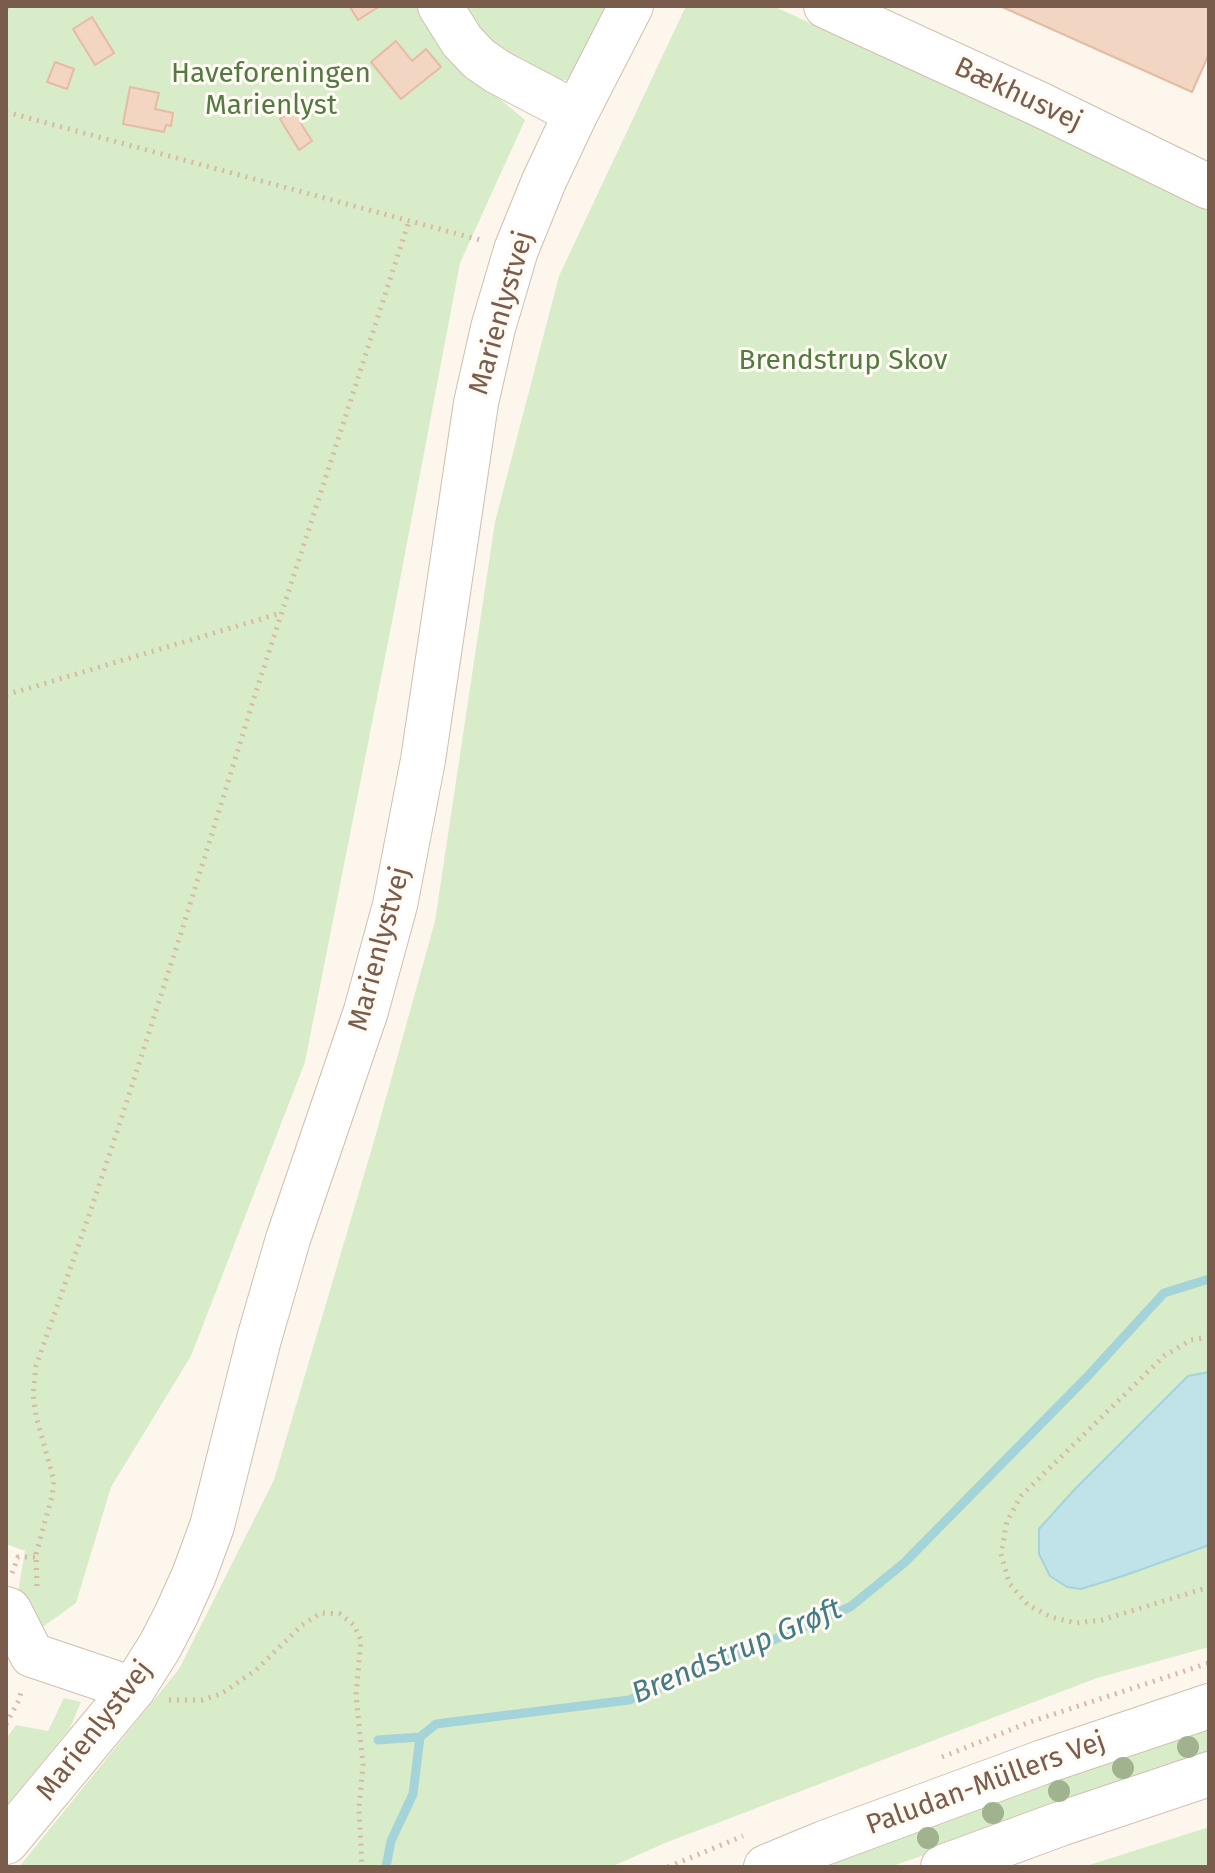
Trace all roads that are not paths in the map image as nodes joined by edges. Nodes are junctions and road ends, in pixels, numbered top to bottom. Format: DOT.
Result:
graph roads {
  1 [pos="440,6"];
  2 [pos="631,6"];
  3 [pos="826,6"];
  4 [pos="576,113"];
  5 [pos="1209,187"];
  6 [pos="22,1601"];
  7 [pos="133,1689"];
  8 [pos="1209,1706"];
  9 [pos="1209,1774"];
  10 [pos="6,1842"];
  11 [pos="766,1867"];
  12 [pos="943,1867"];
  1 -- 4 [label="street"];
  2 -- 4 [label="street, Marienlystvej"];
  3 -- 5 [label="street, Bækhusvej"];
  4 -- 7 [label="street, Marienlystvej"];
  6 -- 7 [label="street"];
  7 -- 10 [label="street, Marienlystvej"];
  8 -- 11 [label="street, Paludan-Müllers Vej"];
  9 -- 12 [label="street"];
}
